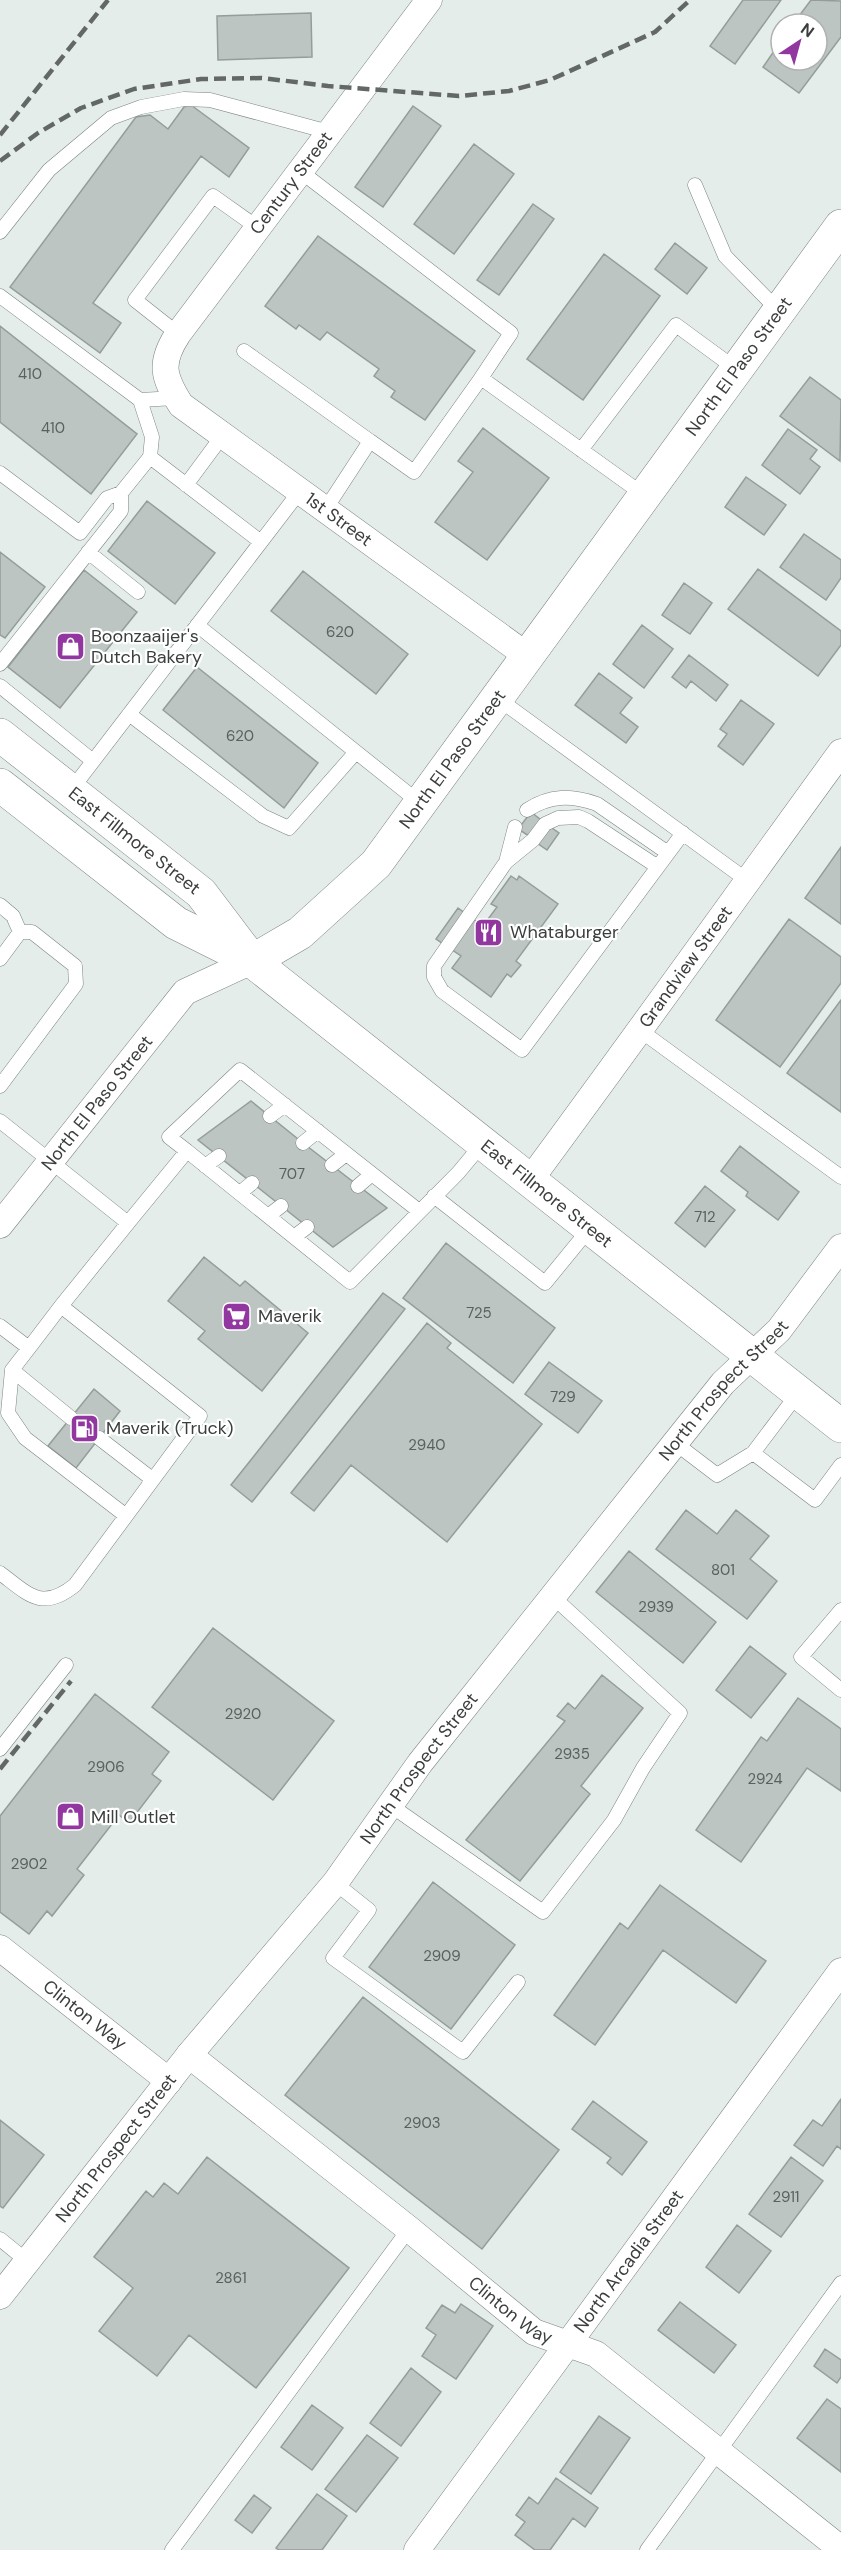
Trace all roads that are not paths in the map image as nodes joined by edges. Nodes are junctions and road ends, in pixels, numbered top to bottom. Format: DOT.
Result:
graph roads {
  1 [pos="429,0"];
  2 [pos="330,132"];
  3 [pos="300,171"];
  4 [pos="695,185"];
  5 [pos="841,226"];
  6 [pos="258,228"];
  7 [pos="0,232"];
  8 [pos="0,296"];
  9 [pos="779,311"];
  10 [pos="178,334"];
  11 [pos="244,351"];
  12 [pos="736,369"];
  13 [pos="164,372"];
  14 [pos="481,378"];
  15 [pos="176,398"];
  16 [pos="140,400"];
  17 [pos="223,435"];
  18 [pos="370,441"];
  19 [pos="581,450"];
  20 [pos="150,457"];
  21 [pos="0,473"];
  22 [pos="186,485"];
  23 [pos="300,491"];
  24 [pos="121,492"];
  25 [pos="644,495"];
  26 [pos="325,510"];
  27 [pos="261,542"];
  28 [pos="88,552"];
  29 [pos="138,592"];
  30 [pos="197,625"];
  31 [pos="526,655"];
  32 [pos="0,664"];
  33 [pos="0,686"];
  34 [pos="496,697"];
  35 [pos="129,714"];
  36 [pos="0,735"];
  37 [pos="356,752"];
  38 [pos="841,752"];
  39 [pos="93,761"];
  40 [pos="0,784"];
  41 [pos="71,790"];
  42 [pos="420,803"];
  43 [pos="527,810"];
  44 [pos="515,827"];
  45 [pos="683,833"];
  46 [pos="668,853"];
  47 [pos="506,862"];
  48 [pos="658,867"];
  49 [pos="748,881"];
  50 [pos="0,905"];
  51 [pos="20,932"];
  52 [pos="0,959"];
  53 [pos="252,961"];
  54 [pos="641,1030"];
  55 [pos="0,1086"];
  56 [pos="285,1105"];
  57 [pos="270,1116"];
  58 [pos="0,1121"];
  59 [pos="318,1131"];
  60 [pos="303,1143"];
  61 [pos="483,1143"];
  62 [pos="187,1151"];
  63 [pos="346,1154"];
  64 [pos="219,1156"];
  65 [pos="52,1160"];
  66 [pos="205,1166"];
  67 [pos="332,1166"];
  68 [pos="372,1174"];
  69 [pos="841,1177"];
  70 [pos="530,1180"];
  71 [pos="252,1183"];
  72 [pos="358,1186"];
  73 [pos="240,1193"];
  74 [pos="434,1196"];
  75 [pos="281,1206"];
  76 [pos="419,1211"];
  77 [pos="268,1216"];
  78 [pos="128,1223"];
  79 [pos="0,1225"];
  80 [pos="307,1227"];
  81 [pos="590,1228"];
  82 [pos="294,1237"];
  83 [pos="841,1247"];
  84 [pos="61,1306"];
  85 [pos="0,1326"];
  86 [pos="28,1348"];
  87 [pos="753,1356"];
  88 [pos="12,1370"];
  89 [pos="799,1392"];
  90 [pos="71,1418"];
  91 [pos="841,1426"];
  92 [pos="99,1438"];
  93 [pos="675,1443"];
  94 [pos="753,1453"];
  95 [pos="841,1465"];
  96 [pos="152,1479"];
  97 [pos="125,1515"];
  98 [pos="0,1573"];
  99 [pos="552,1596"];
  100 [pos="841,1610"];
  101 [pos="66,1665"];
  102 [pos="841,1690"];
  103 [pos="0,1749"];
  104 [pos="390,1805"];
  105 [pos="335,1883"];
  106 [pos="0,1948"];
  107 [pos="841,1971"];
  108 [pos="518,1982"];
  109 [pos="189,2055"];
  110 [pos="169,2081"];
  111 [pos="409,2229"];
  112 [pos="0,2239"];
  113 [pos="27,2261"];
  114 [pos="841,2283"];
  115 [pos="0,2296"];
  116 [pos="567,2345"];
  117 [pos="718,2451"];
  118 [pos="841,2549"];
  119 [pos="172,2550"];
  120 [pos="417,2550"];
  121 [pos="647,2550"];
  1 -- 2 [label="street, Century Street"];
  2 -- 3 [label="street, Century Street"];
  2 -- 7 [label="lane"];
  3 -- 6 [label="street, Century Street"];
  3 -- 14 [label="lane"];
  4 -- 9 [label="lane"];
  5 -- 9 [label="main road, North El Paso Street"];
  6 -- 10 [label="street, Century Street"];
  6 -- 10 [label="lane"];
  8 -- 16 [label="lane"];
  9 -- 12 [label="main road, North El Paso Street"];
  10 -- 13 [label="street, Century Street"];
  11 -- 18 [label="lane"];
  12 -- 19 [label="lane"];
  12 -- 25 [label="main road, North El Paso Street"];
  13 -- 15 [label="street, 1st Street"];
  14 -- 18 [label="lane"];
  14 -- 19 [label="lane"];
  15 -- 16 [label="lane"];
  15 -- 17 [label="street, 1st Street"];
  16 -- 20 [label="lane"];
  17 -- 22 [label="lane"];
  17 -- 23 [label="street, 1st Street"];
  18 -- 26 [label="lane"];
  19 -- 25 [label="lane"];
  20 -- 22 [label="lane"];
  20 -- 24 [label="lane"];
  21 -- 24 [label="lane"];
  22 -- 27 [label="lane"];
  23 -- 26 [label="street, 1st Street"];
  23 -- 27 [label="lane"];
  24 -- 28 [label="lane"];
  25 -- 31 [label="main road, North El Paso Street"];
  26 -- 31 [label="street, 1st Street"];
  27 -- 30 [label="lane"];
  28 -- 29 [label="lane"];
  28 -- 32 [label="lane"];
  30 -- 35 [label="lane"];
  30 -- 37 [label="lane"];
  31 -- 34 [label="main road, North El Paso Street"];
  33 -- 39 [label="lane"];
  34 -- 42 [label="main road, North El Paso Street"];
  34 -- 45 [label="lane"];
  35 -- 37 [label="lane"];
  35 -- 39 [label="lane"];
  36 -- 41 [label="main road, East Fillmore Street"];
  37 -- 42 [label="lane"];
  38 -- 49 [label="street, Grandview Street"];
  39 -- 41 [label="lane"];
  40 -- 53 [label="main road, East Fillmore Street"];
  41 -- 53 [label="main road, East Fillmore Street"];
  42 -- 53 [label="main road, North El Paso Street"];
  43 -- 46 [label="lane"];
  44 -- 47 [label="lane"];
  45 -- 46 [label="lane"];
  45 -- 49 [label="lane"];
  46 -- 48 [label="lane"];
  47 -- 48 [label="lane"];
  47 -- 48 [label="lane"];
  49 -- 54 [label="street, Grandview Street"];
  50 -- 51 [label="lane"];
  51 -- 52 [label="lane"];
  51 -- 55 [label="lane"];
  53 -- 61 [label="main road, East Fillmore Street"];
  53 -- 65 [label="street, North El Paso Street"];
  54 -- 69 [label="lane"];
  54 -- 70 [label="street, Grandview Street"];
  56 -- 57 [label="lane"];
  56 -- 59 [label="lane"];
  56 -- 62 [label="lane"];
  58 -- 65 [label="lane"];
  59 -- 60 [label="lane"];
  59 -- 63 [label="lane"];
  61 -- 70 [label="main road, East Fillmore Street"];
  61 -- 74 [label="lane"];
  62 -- 66 [label="lane"];
  62 -- 78 [label="lane"];
  63 -- 67 [label="lane"];
  63 -- 68 [label="lane"];
  64 -- 66 [label="lane"];
  65 -- 78 [label="lane"];
  65 -- 79 [label="street, North El Paso Street"];
  66 -- 73 [label="lane"];
  68 -- 72 [label="lane"];
  68 -- 76 [label="lane"];
  70 -- 81 [label="main road, East Fillmore Street"];
  71 -- 73 [label="lane"];
  73 -- 77 [label="lane"];
  74 -- 76 [label="lane"];
  74 -- 81 [label="lane"];
  75 -- 77 [label="lane"];
  76 -- 82 [label="lane"];
  77 -- 82 [label="lane"];
  78 -- 84 [label="lane"];
  80 -- 82 [label="lane"];
  81 -- 87 [label="main road, East Fillmore Street"];
  83 -- 87 [label="street, North Prospect Street"];
  84 -- 86 [label="lane"];
  84 -- 96 [label="lane"];
  85 -- 86 [label="lane"];
  86 -- 88 [label="lane"];
  87 -- 89 [label="main road, East Fillmore Street"];
  87 -- 93 [label="street, North Prospect Street"];
  88 -- 90 [label="lane"];
  88 -- 97 [label="lane"];
  89 -- 91 [label="main road, East Fillmore Street"];
  89 -- 94 [label="lane"];
  92 -- 96 [label="lane"];
  93 -- 94 [label="lane"];
  93 -- 99 [label="street, North Prospect Street"];
  94 -- 95 [label="lane"];
  96 -- 97 [label="lane"];
  97 -- 98 [label="lane"];
  99 -- 104 [label="street, North Prospect Street"];
  99 -- 104 [label="lane"];
  100 -- 102 [label="lane"];
  101 -- 103 [label="lane"];
  104 -- 105 [label="street, North Prospect Street"];
  105 -- 108 [label="lane"];
  105 -- 109 [label="street, North Prospect Street"];
  106 -- 110 [label="street, Clinton Way"];
  107 -- 116 [label="street, North Arcadia Street"];
  109 -- 110 [label="street, North Prospect Street"];
  109 -- 111 [label="street, Clinton Way"];
  110 -- 113 [label="street, North Prospect Street"];
  111 -- 116 [label="street, Clinton Way"];
  111 -- 119 [label="lane"];
  112 -- 113 [label="lane"];
  113 -- 115 [label="street, North Prospect Street"];
  114 -- 117 [label="lane"];
  116 -- 117 [label="street, Clinton Way"];
  116 -- 120 [label="street, North Arcadia Street"];
  117 -- 118 [label="street, Clinton Way"];
  117 -- 121 [label="lane"];
}
